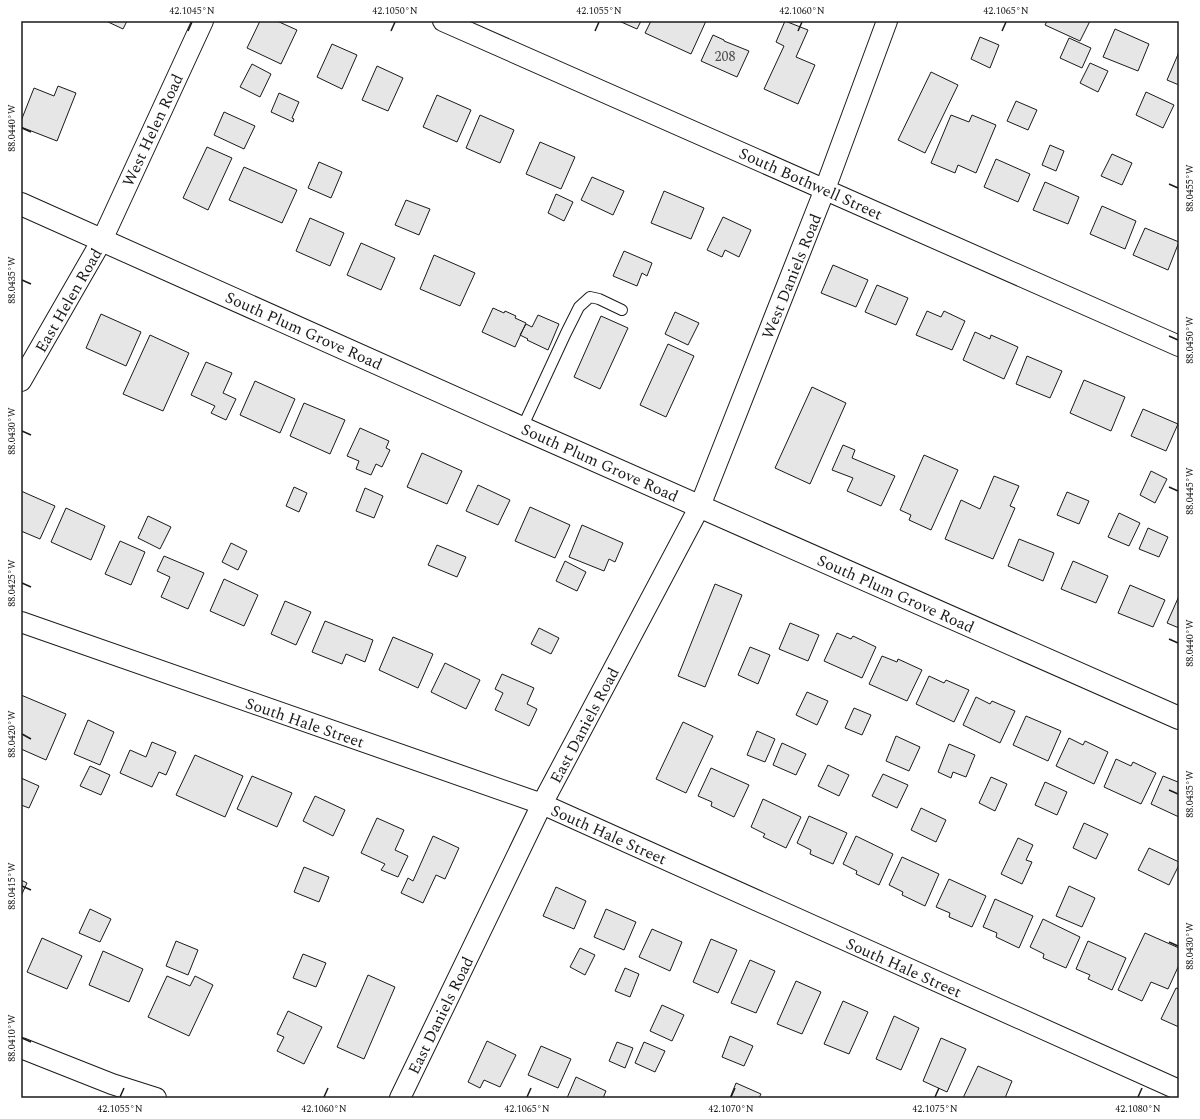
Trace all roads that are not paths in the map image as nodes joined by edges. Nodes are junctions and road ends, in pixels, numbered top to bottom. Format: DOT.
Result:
graph roads {
  1 [pos="203,21"];
  2 [pos="443,21"];
  3 [pos="887,21"];
  4 [pos="825,189"];
  5 [pos="21,204"];
  6 [pos="102,240"];
  7 [pos="622,310"];
  8 [pos="1179,346"];
  9 [pos="21,381"];
  10 [pos="522,428"];
  11 [pos="700,506"];
  12 [pos="21,622"];
  13 [pos="1179,718"];
  14 [pos="542,804"];
  15 [pos="21,1048"];
  16 [pos="1179,1090"];
  17 [pos="156,1098"];
  18 [pos="400,1098"];
  1 -- 6 [label="street, West Helen Road"];
  2 -- 4 [label="street, South Bothwell Street"];
  3 -- 4 [label="street, West Daniels Road"];
  4 -- 8 [label="street, South Bothwell Street"];
  4 -- 11 [label="street, West Daniels Road"];
  5 -- 6 [label="main road, South Plum Grove Road"];
  6 -- 9 [label="street, East Helen Road"];
  6 -- 10 [label="main road, South Plum Grove Road"];
  7 -- 10 [label="lane"];
  10 -- 11 [label="main road, South Plum Grove Road"];
  11 -- 13 [label="main road, South Plum Grove Road"];
  11 -- 14 [label="street, East Daniels Road"];
  12 -- 14 [label="street, South Hale Street"];
  14 -- 16 [label="street, South Hale Street"];
  14 -- 18 [label="street, East Daniels Road"];
  15 -- 17 [label="street"];
}
